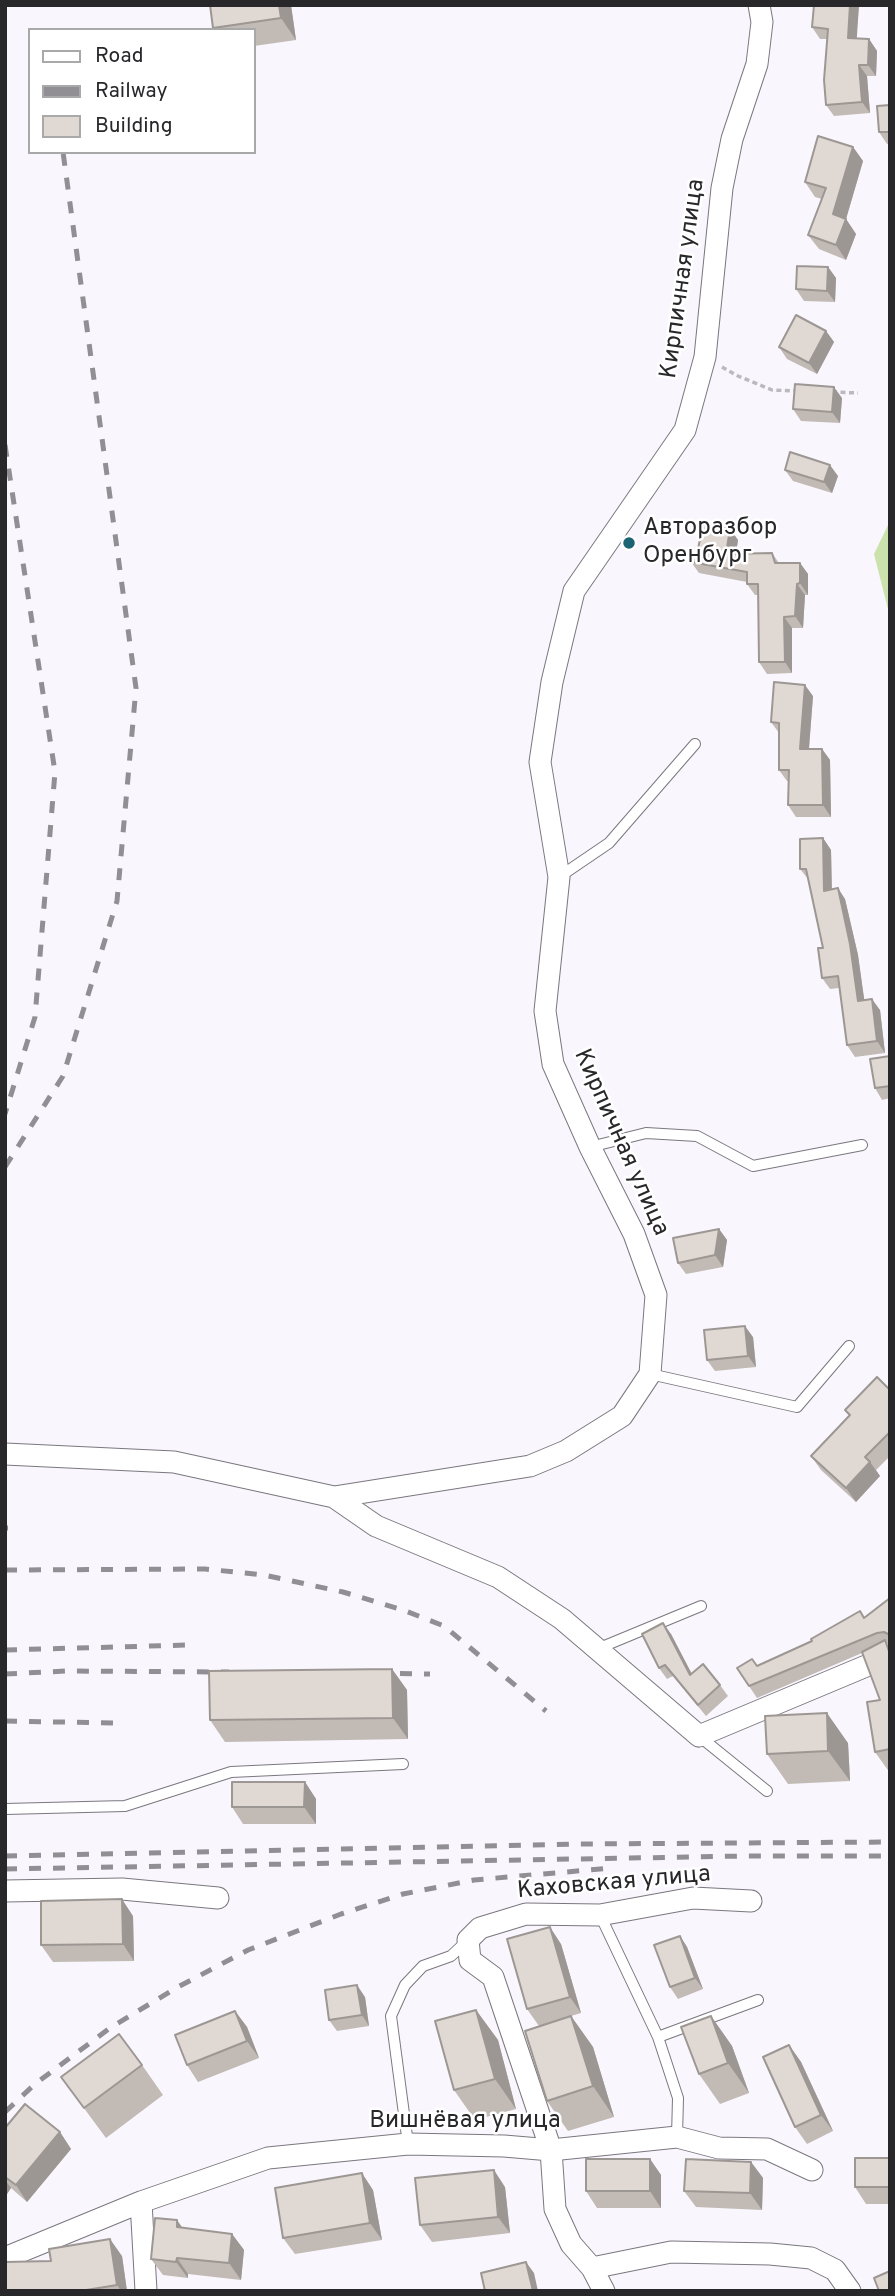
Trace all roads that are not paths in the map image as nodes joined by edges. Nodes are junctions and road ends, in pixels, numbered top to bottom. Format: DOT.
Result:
graph roads {
  1 [pos="759,5"];
  2 [pos="695,744"];
  3 [pos="559,877"];
  4 [pos="862,1145"];
  5 [pos="590,1147"];
  6 [pos="849,1346"];
  7 [pos="650,1374"];
  8 [pos="5,1454"];
  9 [pos="334,1497"];
  10 [pos="701,1606"];
  11 [pos="597,1649"];
  12 [pos="890,1656"];
  13 [pos="699,1735"];
  14 [pos="404,1764"];
  15 [pos="767,1791"];
  16 [pos="5,1809"];
  17 [pos="5,1891"];
  18 [pos="218,1898"];
  19 [pos="751,1902"];
  20 [pos="600,1915"];
  21 [pos="468,1940"];
  22 [pos="758,2000"];
  23 [pos="658,2037"];
  24 [pos="677,2137"];
  25 [pos="408,2144"];
  26 [pos="551,2150"];
  27 [pos="812,2170"];
  28 [pos="141,2202"];
  29 [pos="5,2259"];
  30 [pos="592,2267"];
  31 [pos="146,2291"];
  32 [pos="604,2291"];
  33 [pos="850,2291"];
  1 -- 3 [label="street, Кирпичная улица"];
  2 -- 3 [label="lane"];
  3 -- 5 [label="street, Кирпичная улица"];
  4 -- 5 [label="lane"];
  5 -- 7 [label="street, Кирпичная улица"];
  6 -- 7 [label="lane"];
  7 -- 9 [label="street, Кирпичная улица"];
  8 -- 9 [label="street"];
  9 -- 11 [label="street"];
  10 -- 11 [label="lane"];
  11 -- 13 [label="street"];
  12 -- 13 [label="street"];
  13 -- 15 [label="lane"];
  14 -- 16 [label="lane"];
  17 -- 18 [label="street"];
  19 -- 20 [label="street, Каховская улица"];
  20 -- 21 [label="street, Каховская улица"];
  20 -- 23 [label="lane"];
  21 -- 25 [label="lane"];
  21 -- 26 [label="street"];
  22 -- 23 [label="lane"];
  23 -- 24 [label="lane"];
  24 -- 26 [label="street, Вишнёвая улица"];
  24 -- 27 [label="street, Вишнёвая улица"];
  25 -- 26 [label="street, Вишнёвая улица"];
  25 -- 28 [label="street, Вишнёвая улица"];
  26 -- 30 [label="street"];
  28 -- 29 [label="street, Вишнёвая улица"];
  28 -- 31 [label="street"];
  30 -- 32 [label="street"];
  30 -- 33 [label="street"];
}
